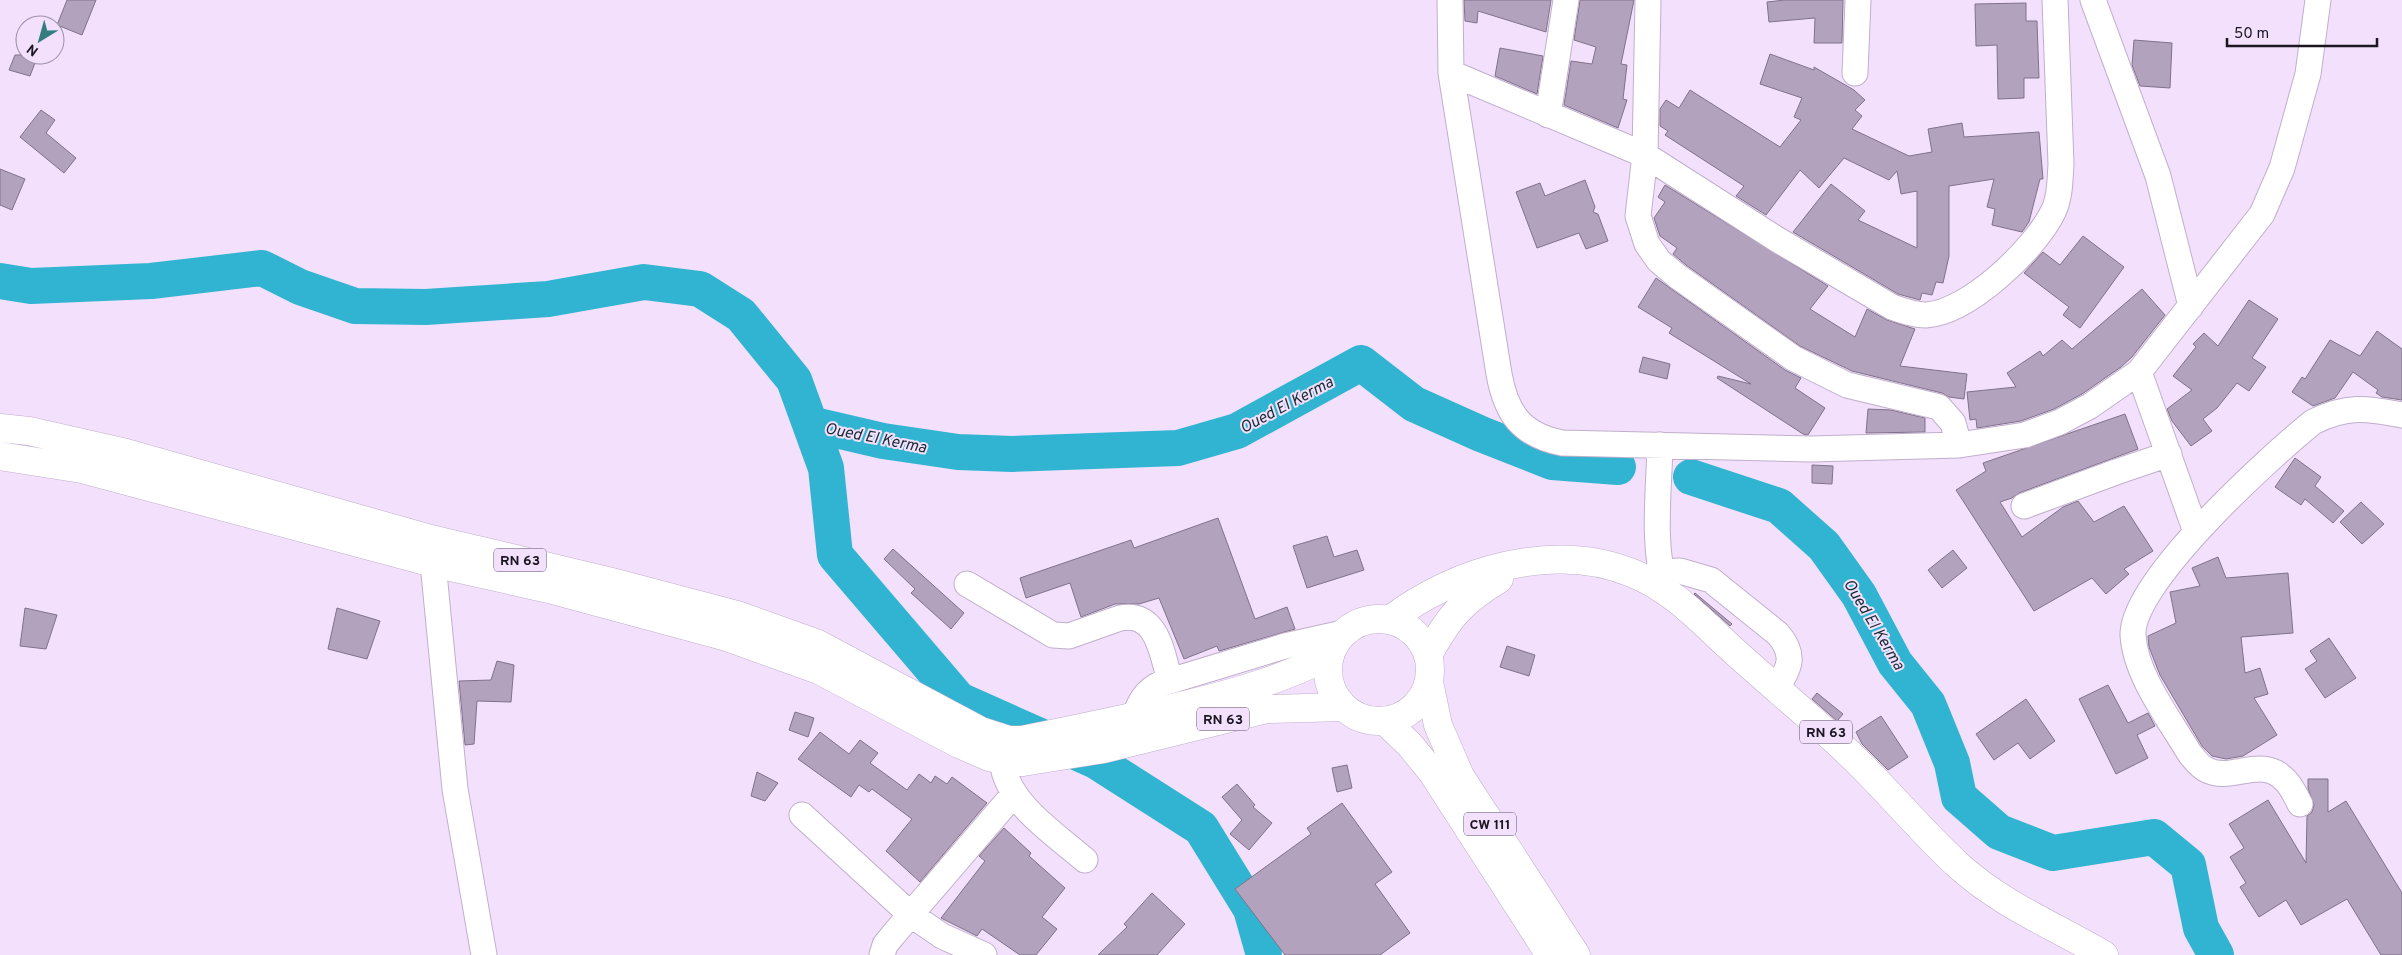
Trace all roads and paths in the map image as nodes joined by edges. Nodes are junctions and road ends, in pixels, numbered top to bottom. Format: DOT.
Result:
graph roads {
  1 [pos="1450,0"];
  2 [pos="1566,0"];
  3 [pos="1648,0"];
  4 [pos="1858,0"];
  5 [pos="2055,0"];
  6 [pos="2093,0"];
  7 [pos="2318,0"];
  8 [pos="1451,73"];
  9 [pos="1855,73"];
  10 [pos="1548,115"];
  11 [pos="1645,155"];
  12 [pos="2191,306"];
  13 [pos="2139,372"];
  14 [pos="2402,415"];
  15 [pos="0,428"];
  16 [pos="1660,445"];
  17 [pos="1959,445"];
  18 [pos="2169,454"];
  19 [pos="0,456"];
  20 [pos="2024,506"];
  21 [pos="2196,532"];
  22 [pos="1528,561"];
  23 [pos="433,563"];
  24 [pos="1663,581"];
  25 [pos="967,584"];
  26 [pos="1390,620"];
  27 [pos="1337,644"];
  28 [pos="1428,669"];
  29 [pos="1170,681"];
  30 [pos="1776,689"];
  31 [pos="1344,707"];
  32 [pos="1134,717"];
  33 [pos="1385,720"];
  34 [pos="1102,737"];
  35 [pos="1016,755"];
  36 [pos="1014,794"];
  37 [pos="2300,804"];
  38 [pos="802,815"];
  39 [pos="1085,860"];
  40 [pos="910,914"];
  41 [pos="484,955"];
  42 [pos="882,955"];
  43 [pos="984,955"];
  44 [pos="1550,955"];
  45 [pos="1576,955"];
  46 [pos="2104,955"];
  1 -- 8 [label="street"];
  2 -- 10 [label="street"];
  3 -- 11 [label="street"];
  4 -- 9 [label="street"];
  5 -- 11 [label="street"];
  6 -- 12 [label="street"];
  7 -- 12 [label="street"];
  8 -- 10 [label="street"];
  8 -- 16 [label="street"];
  10 -- 11 [label="street"];
  11 -- 17 [label="street"];
  12 -- 13 [label="street"];
  13 -- 17 [label="street"];
  13 -- 18 [label="street"];
  14 -- 21 [label="street"];
  15 -- 35 [label="main road, RN 63"];
  16 -- 17 [label="street"];
  16 -- 24 [label="street"];
  18 -- 20 [label="street"];
  18 -- 21 [label="street"];
  19 -- 23 [label="main road, RN 63"];
  21 -- 37 [label="street"];
  22 -- 24 [label="main road, RN 63"];
  22 -- 26 [label="main road"];
  22 -- 28 [label="main road"];
  23 -- 35 [label="main road, RN 63"];
  23 -- 41 [label="street"];
  24 -- 30 [label="main road, RN 63"];
  24 -- 30 [label="street"];
  25 -- 29 [label="street"];
  26 -- 27 [label="main road"];
  26 -- 28 [label="main road"];
  27 -- 29 [label="street"];
  27 -- 31 [label="main road"];
  27 -- 32 [label="main road, RN 63"];
  28 -- 33 [label="main road"];
  28 -- 45 [label="main road, CW 111"];
  29 -- 32 [label="street"];
  30 -- 46 [label="main road, RN 63"];
  31 -- 33 [label="main road"];
  31 -- 34 [label="main road, RN 63"];
  32 -- 34 [label="main road, RN 63"];
  33 -- 44 [label="main road, CW 111"];
  34 -- 35 [label="main road, RN 63"];
  35 -- 36 [label="street"];
  36 -- 39 [label="street"];
  36 -- 40 [label="street"];
  38 -- 40 [label="street"];
  40 -- 42 [label="street"];
  40 -- 43 [label="street"];
}
